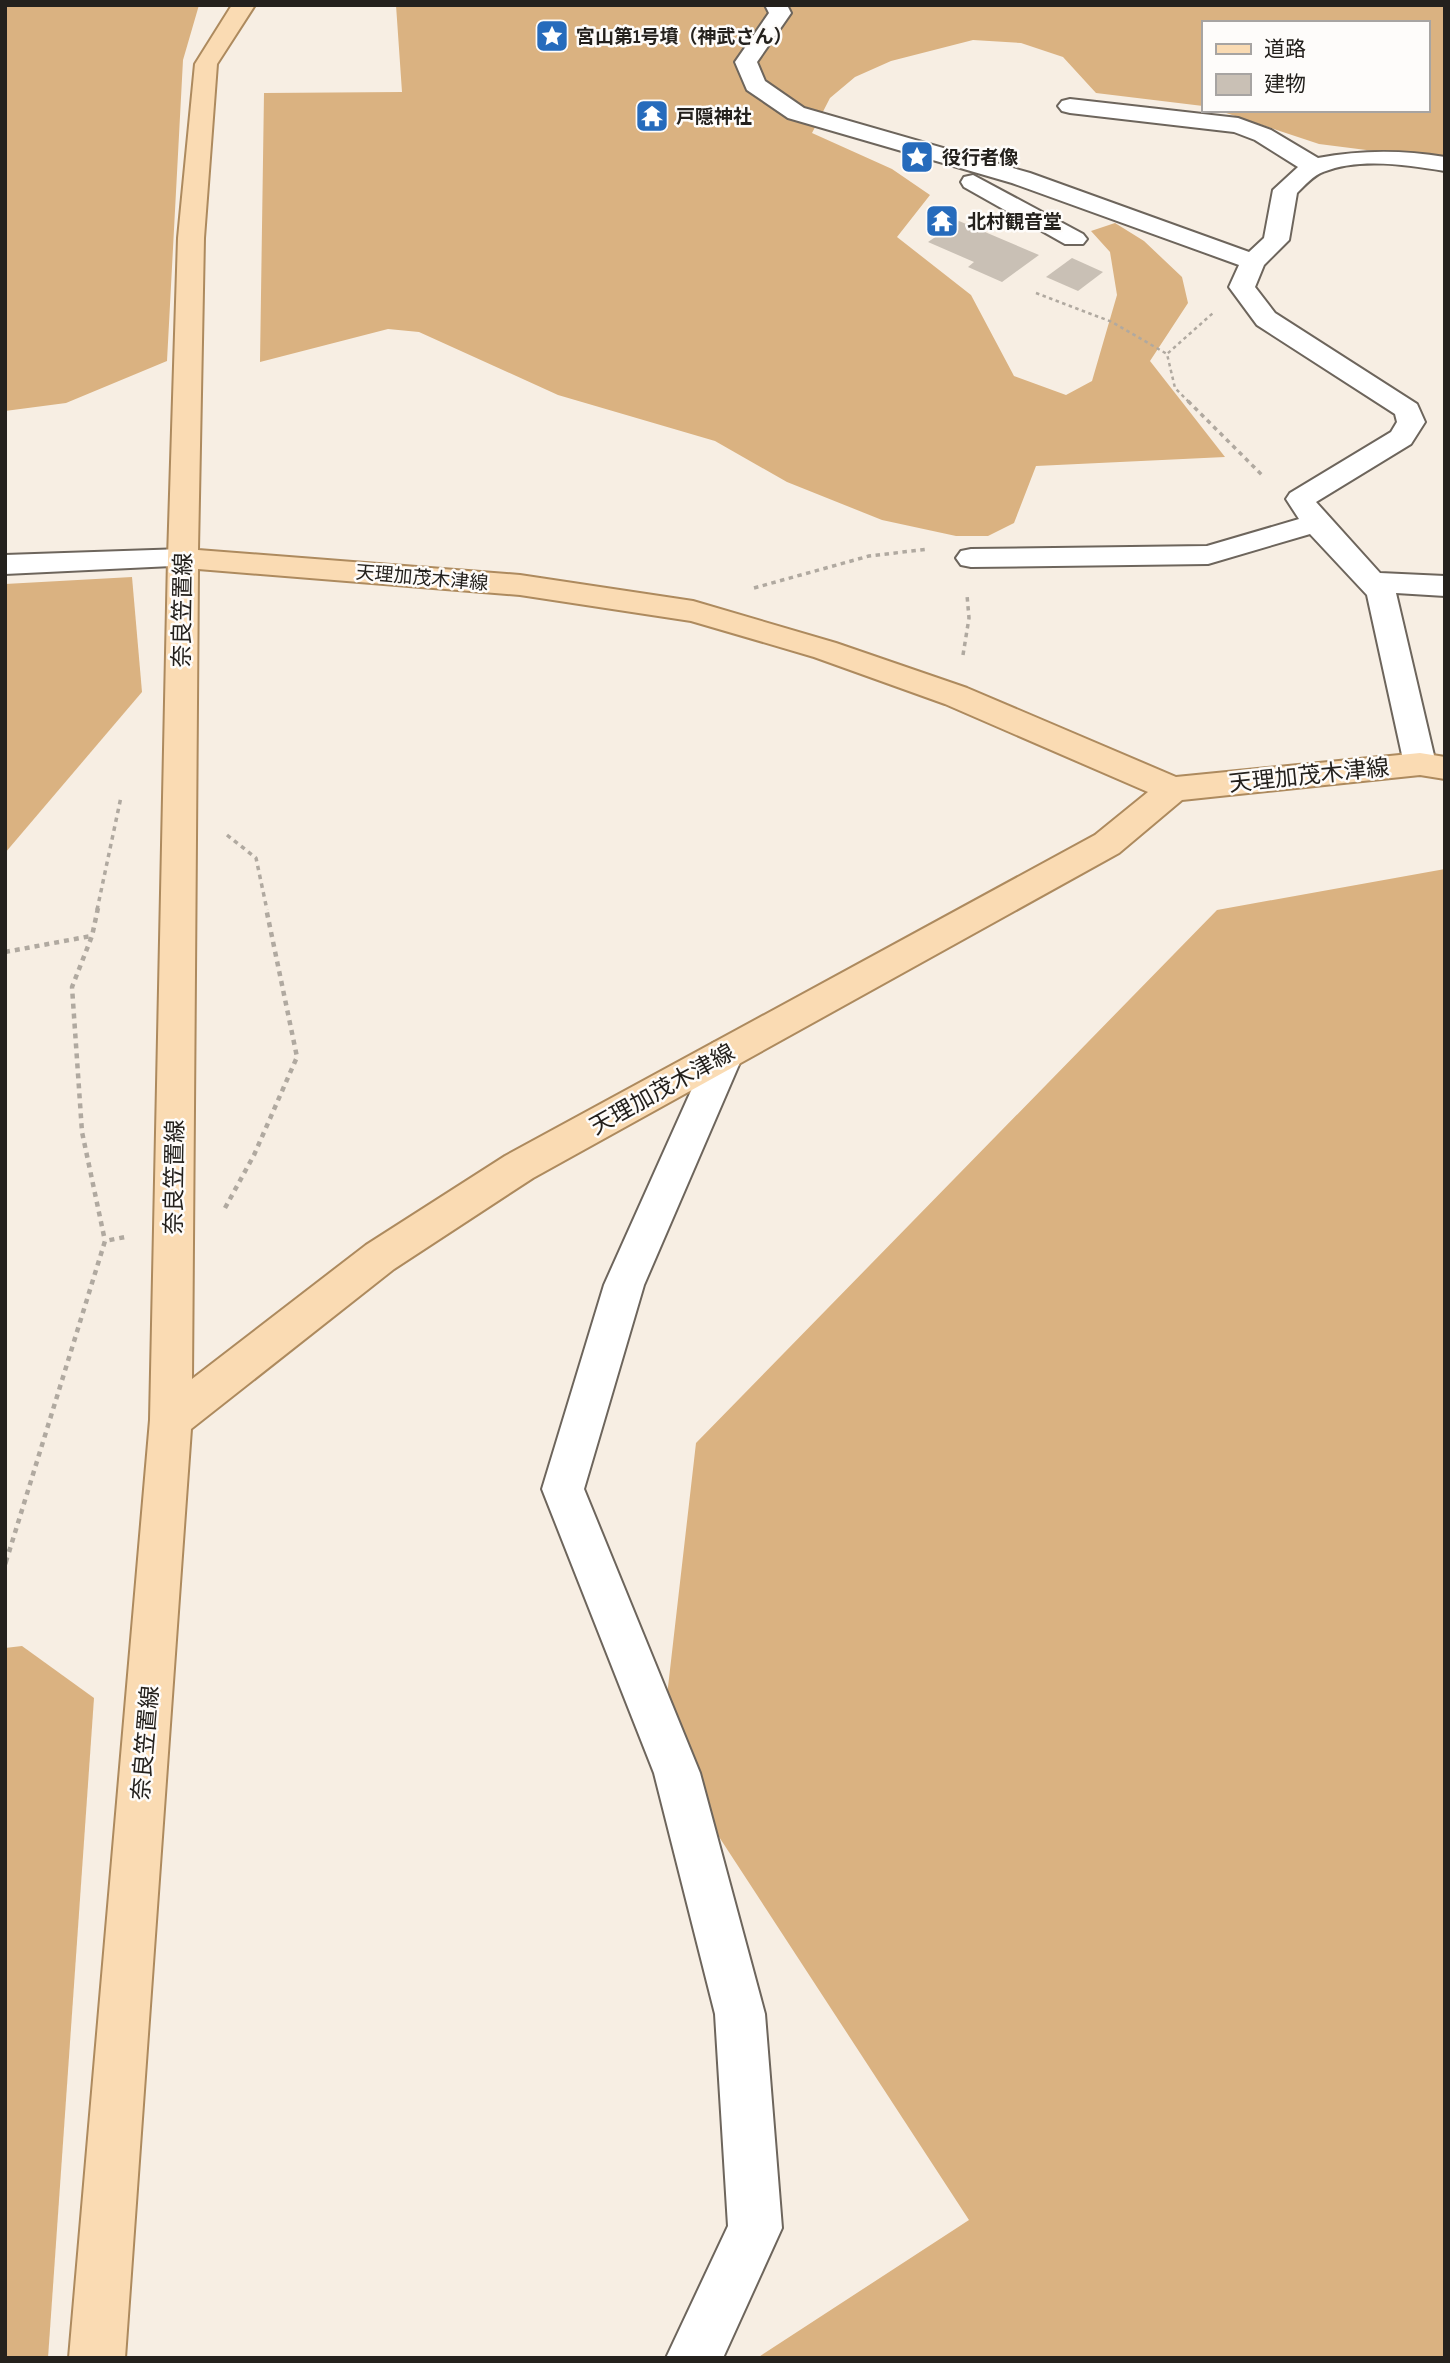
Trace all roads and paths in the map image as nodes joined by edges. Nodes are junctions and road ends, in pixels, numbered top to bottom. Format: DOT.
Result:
graph roads {
  1 [pos="244,5"];
  2 [pos="776,5"];
  3 [pos="1070,106"];
  4 [pos="933,153"];
  5 [pos="1445,164"];
  6 [pos="1314,166"];
  7 [pos="1074,239"];
  8 [pos="1247,275"];
  9 [pos="1036,293"];
  10 [pos="1167,354"];
  11 [pos="1300,499"];
  12 [pos="1316,523"];
  13 [pos="957,555"];
  14 [pos="183,558"];
  15 [pos="5,565"];
  16 [pos="1374,582"];
  17 [pos="1445,586"];
  18 [pos="693,611"];
  19 [pos="956,696"];
  20 [pos="1433,766"];
  21 [pos="1172,789"];
  22 [pos="121,797"];
  23 [pos="180,797"];
  24 [pos="92,936"];
  25 [pos="5,952"];
  26 [pos="726,1053"];
  27 [pos="223,1212"];
  28 [pos="173,1226"];
  29 [pos="105,1241"];
  30 [pos="171,1420"];
  31 [pos="5,1564"];
  32 [pos="97,2358"];
  33 [pos="694,2358"];
  1 -- 14 [label="main road, 奈良笠置線"];
  2 -- 4 [label="street"];
  3 -- 6 [label="street"];
  4 -- 7 [label="street"];
  4 -- 8 [label="street"];
  5 -- 6 [label="street"];
  6 -- 8 [label="street"];
  8 -- 10 [label="path"];
  8 -- 11 [label="street"];
  9 -- 10 [label="path"];
  10 -- 11 [label="path"];
  11 -- 12 [label="street"];
  12 -- 13 [label="street"];
  12 -- 16 [label="street"];
  13 -- 18 [label="path"];
  13 -- 19 [label="path"];
  14 -- 15 [label="street"];
  14 -- 18 [label="main road, 天理加茂木津線"];
  14 -- 23 [label="main road, 奈良笠置線"];
  16 -- 17 [label="street"];
  16 -- 20 [label="street"];
  18 -- 19 [label="main road, 天理加茂木津線"];
  19 -- 21 [label="main road, 天理加茂木津線"];
  20 -- 21 [label="main road, 天理加茂木津線"];
  21 -- 26 [label="main road, 天理加茂木津線"];
  22 -- 24 [label="path"];
  23 -- 27 [label="path"];
  23 -- 28 [label="main road, 奈良笠置線"];
  24 -- 25 [label="path"];
  24 -- 29 [label="path"];
  26 -- 30 [label="main road, 天理加茂木津線"];
  26 -- 33 [label="street"];
  28 -- 29 [label="path"];
  28 -- 30 [label="main road, 奈良笠置線"];
  29 -- 31 [label="path"];
  30 -- 32 [label="main road, 奈良笠置線"];
}
